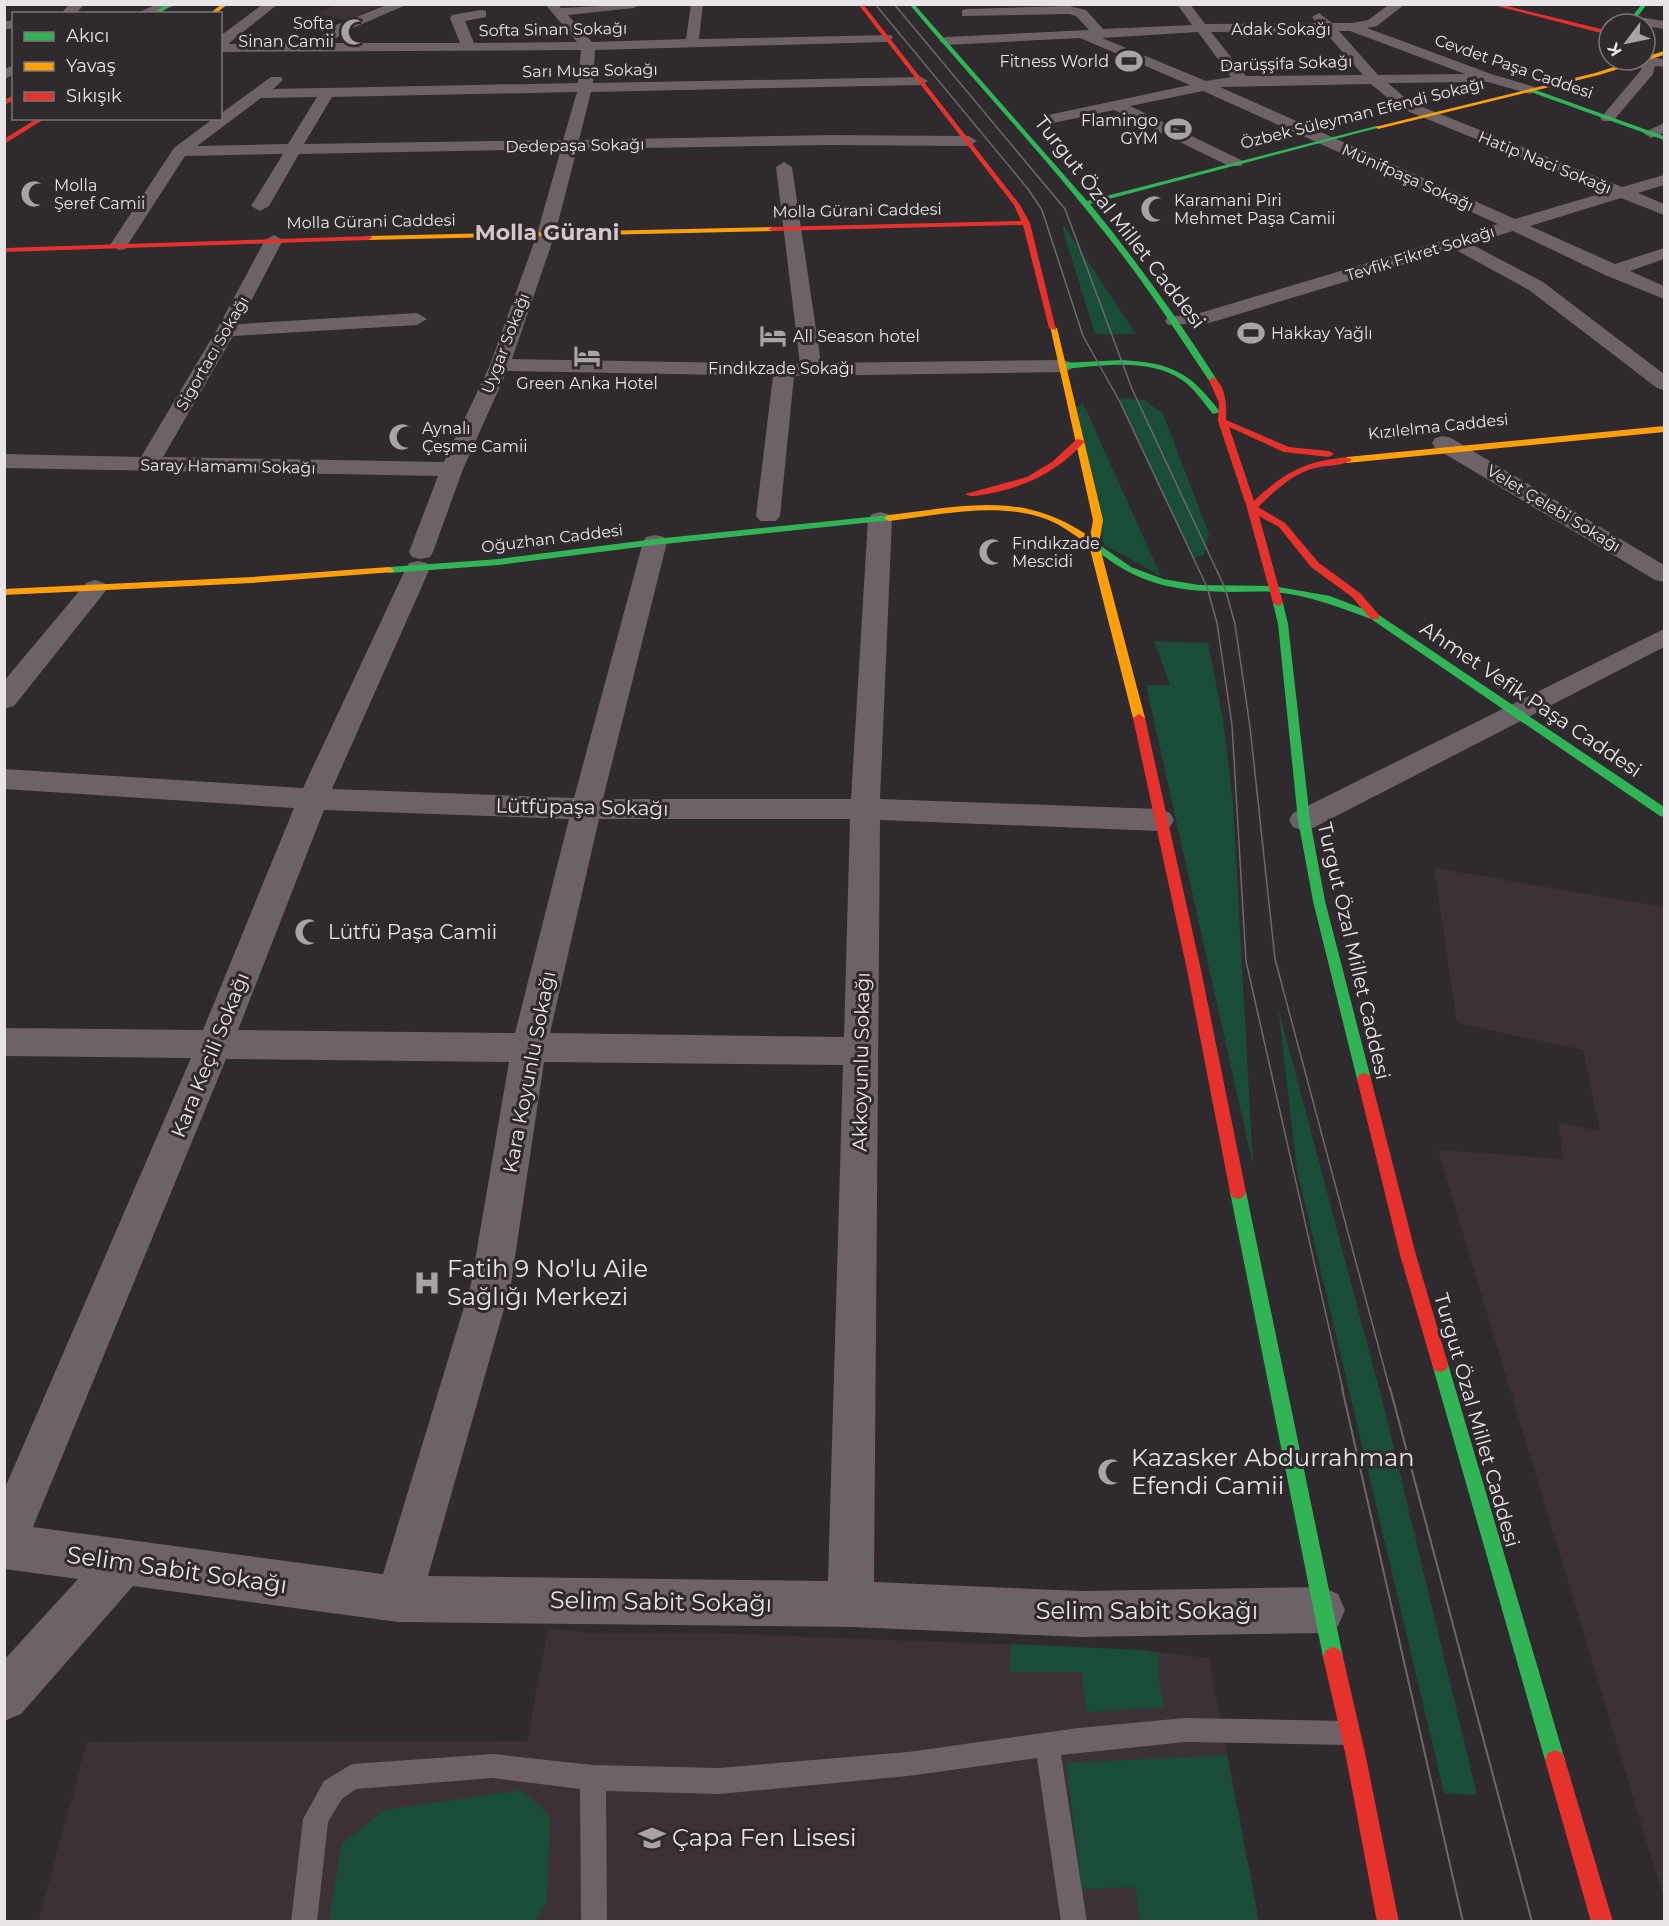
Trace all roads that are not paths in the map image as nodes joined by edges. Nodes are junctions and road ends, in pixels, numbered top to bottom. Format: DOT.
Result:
graph roads {
  1 [pos="170,4"];
  2 [pos="272,4"];
  3 [pos="402,4"];
  4 [pos="634,4"];
  5 [pos="697,4"];
  6 [pos="860,4"];
  7 [pos="911,4"];
  8 [pos="1184,4"];
  9 [pos="1308,4"];
  10 [pos="1399,4"];
  11 [pos="1491,4"];
  12 [pos="555,8"];
  13 [pos="147,12"];
  14 [pos="967,13"];
  15 [pos="481,14"];
  16 [pos="1327,27"];
  17 [pos="1352,27"];
  18 [pos="1203,28"];
  19 [pos="1597,30"];
  20 [pos="1101,34"];
  21 [pos="1084,35"];
  22 [pos="886,38"];
  23 [pos="946,41"];
  24 [pos="222,44"];
  25 [pos="692,44"];
  26 [pos="222,46"];
  27 [pos="588,46"];
  28 [pos="315,47"];
  29 [pos="391,47"];
  30 [pos="468,47"];
  31 [pos="1215,47"];
  32 [pos="1239,47"];
  33 [pos="1322,47"];
  34 [pos="1346,47"];
  35 [pos="1618,72"];
  36 [pos="1643,72"];
  37 [pos="1489,78"];
  38 [pos="1374,79"];
  39 [pos="1241,80"];
  40 [pos="921,81"];
  41 [pos="1203,85"];
  42 [pos="585,88"];
  43 [pos="1530,90"];
  44 [pos="367,93"];
  45 [pos="259,94"];
  46 [pos="326,94"];
  47 [pos="1114,104"];
  48 [pos="1426,113"];
  49 [pos="1053,118"];
  50 [pos="1608,118"];
  51 [pos="40,120"];
  52 [pos="1660,133"];
  53 [pos="1323,140"];
  54 [pos="969,141"];
  55 [pos="4,142"];
  56 [pos="572,145"];
  57 [pos="291,150"];
  58 [pos="180,151"];
  59 [pos="1236,163"];
  60 [pos="784,167"];
  61 [pos="1665,180"];
  62 [pos="1622,193"];
  63 [pos="1086,203"];
  64 [pos="260,206"];
  65 [pos="1665,210"];
  66 [pos="1026,223"];
  67 [pos="1514,225"];
  68 [pos="794,227"];
  69 [pos="546,234"];
  70 [pos="274,240"];
  71 [pos="1456,243"];
  72 [pos="118,245"];
  73 [pos="4,250"];
  74 [pos="1665,253"];
  75 [pos="1612,271"];
  76 [pos="1665,293"];
  77 [pos="417,319"];
  78 [pos="1175,321"];
  79 [pos="226,331"];
  80 [pos="500,365"];
  81 [pos="1063,366"];
  82 [pos="812,368"];
  83 [pos="784,370"];
  84 [pos="1665,384"];
  85 [pos="1665,417"];
  86 [pos="1222,421"];
  87 [pos="1665,429"];
  88 [pos="1080,441"];
  89 [pos="1450,446"];
  90 [pos="4,461"];
  91 [pos="147,465"];
  92 [pos="452,469"];
  93 [pos="957,495"];
  94 [pos="1252,508"];
  95 [pos="774,515"];
  96 [pos="880,519"];
  97 [pos="597,535"];
  98 [pos="654,536"];
  99 [pos="1094,543"];
  100 [pos="422,556"];
  101 [pos="1665,575"];
  102 [pos="100,579"];
  103 [pos="1273,589"];
  104 [pos="4,592"];
  105 [pos="1375,617"];
  106 [pos="1665,637"];
  107 [pos="4,700"];
  108 [pos="1516,711"];
  109 [pos="4,779"];
  110 [pos="313,799"];
  111 [pos="586,809"];
  112 [pos="865,809"];
  113 [pos="1665,813"];
  114 [pos="1160,820"];
  115 [pos="1304,820"];
  116 [pos="4,1042"];
  117 [pos="214,1046"];
  118 [pos="529,1048"];
  119 [pos="861,1050"];
  120 [pos="4,1545"];
  121 [pos="123,1563"];
  122 [pos="398,1599"];
  123 [pos="850,1604"];
  124 [pos="1322,1610"];
  125 [pos="4,1697"];
  126 [pos="1350,1733"];
  127 [pos="1047,1744"];
  128 [pos="592,1778"];
  129 [pos="304,1922"];
  130 [pos="594,1922"];
  131 [pos="1074,1922"];
  132 [pos="1388,1922"];
  133 [pos="1602,1922"];
  1 -- 13 [label="street"];
  2 -- 24 [label="street"];
  3 -- 28 [label="street"];
  4 -- 12 [label="street"];
  5 -- 25 [label="street"];
  6 -- 22 [label="main road"];
  7 -- 23 [label="main road, Turgut Özal Millet Caddesi"];
  8 -- 18 [label="street"];
  9 -- 16 [label="street, Hatip Naci Sokağı"];
  10 -- 17 [label="street"];
  11 -- 19 [label="main road"];
  12 -- 27 [label="street"];
  14 -- 20 [label="street"];
  15 -- 30 [label="street"];
  16 -- 17 [label="street"];
  16 -- 18 [label="street"];
  16 -- 34 [label="street, Hatip Naci Sokağı"];
  17 -- 37 [label="street, Cevdet Paşa Caddesi"];
  18 -- 20 [label="street"];
  18 -- 31 [label="street"];
  20 -- 21 [label="street"];
  21 -- 23 [label="street"];
  21 -- 41 [label="street, Münifpaşa Sokağı"];
  22 -- 25 [label="street, Softa Sinan Sokağı"];
  22 -- 40 [label="main road"];
  23 -- 63 [label="main road, Turgut Özal Millet Caddesi"];
  25 -- 27 [label="street, Softa Sinan Sokağı"];
  26 -- 28 [label="street, Softa Sinan Sokağı"];
  27 -- 30 [label="street, Softa Sinan Sokağı"];
  27 -- 42 [label="street, Uygar Sokağı"];
  28 -- 29 [label="street, Softa Sinan Sokağı"];
  28 -- 45 [label="street"];
  29 -- 30 [label="street, Softa Sinan Sokağı"];
  29 -- 44 [label="street"];
  31 -- 32 [label="street, Adak Sokağı"];
  31 -- 39 [label="street"];
  33 -- 34 [label="street, Adak Sokağı"];
  34 -- 38 [label="street, Hatip Naci Sokağı"];
  35 -- 43 [label="main road, Özbek Süleyman Efendi Sokağı"];
  36 -- 50 [label="street"];
  37 -- 38 [label="street, Darüşşifa Sokağı"];
  37 -- 43 [label="street, Cevdet Paşa Caddesi"];
  38 -- 39 [label="street, Darüşşifa Sokağı"];
  38 -- 48 [label="street, Hatip Naci Sokağı"];
  39 -- 41 [label="street, Darüşşifa Sokağı"];
  40 -- 42 [label="street, Sarı Musa Sokağı"];
  40 -- 54 [label="main road"];
  41 -- 47 [label="street, Darüşşifa Sokağı"];
  41 -- 53 [label="street, Münifpaşa Sokağı"];
  42 -- 44 [label="street, Sarı Musa Sokağı"];
  42 -- 56 [label="street, Uygar Sokağı"];
  43 -- 48 [label="main road, Özbek Süleyman Efendi Sokağı"];
  43 -- 50 [label="main road, Cevdet Paşa Caddesi"];
  44 -- 46 [label="street, Sarı Musa Sokağı"];
  45 -- 46 [label="street, Sarı Musa Sokağı"];
  45 -- 58 [label="street"];
  46 -- 57 [label="street"];
  47 -- 49 [label="street, Darüşşifa Sokağı"];
  47 -- 59 [label="street"];
  48 -- 53 [label="main road, Özbek Süleyman Efendi Sokağı"];
  48 -- 62 [label="street, Hatip Naci Sokağı"];
  50 -- 52 [label="main road, Cevdet Paşa Caddesi"];
  51 -- 55 [label="main road"];
  53 -- 59 [label="main road, Özbek Süleyman Efendi Sokağı"];
  53 -- 67 [label="street, Münifpaşa Sokağı"];
  54 -- 56 [label="street, Dedepaşa Sokağı"];
  54 -- 66 [label="main road"];
  56 -- 57 [label="street, Dedepaşa Sokağı"];
  56 -- 69 [label="street, Uygar Sokağı"];
  57 -- 58 [label="street, Dedepaşa Sokağı"];
  57 -- 64 [label="street"];
  58 -- 72 [label="street"];
  59 -- 63 [label="main road, Özbek Süleyman Efendi Sokağı"];
  60 -- 68 [label="street"];
  61 -- 62 [label="street, Tevfik Fikret Sokağı"];
  62 -- 65 [label="street, Hatip Naci Sokağı"];
  62 -- 67 [label="street, Tevfik Fikret Sokağı"];
  63 -- 78 [label="main road, Turgut Özal Millet Caddesi"];
  66 -- 68 [label="main road, Molla Gürani Caddesi"];
  66 -- 81 [label="main road"];
  67 -- 71 [label="street, Tevfik Fikret Sokağı"];
  67 -- 75 [label="street, Münifpaşa Sokağı"];
  68 -- 69 [label="main road, Molla Gürani Caddesi"];
  68 -- 82 [label="street"];
  69 -- 70 [label="main road, Molla Gürani Caddesi"];
  69 -- 80 [label="street, Uygar Sokağı"];
  70 -- 72 [label="main road, Molla Gürani Caddesi"];
  70 -- 79 [label="street, Sigortacı Sokağı"];
  71 -- 78 [label="street, Tevfik Fikret Sokağı"];
  71 -- 84 [label="street"];
  72 -- 73 [label="main road, Molla Gürani Caddesi"];
  74 -- 75 [label="street"];
  75 -- 76 [label="street, Münifpaşa Sokağı"];
  77 -- 79 [label="street"];
  78 -- 86 [label="main road, Turgut Özal Millet Caddesi"];
  79 -- 91 [label="street, Sigortacı Sokağı"];
  80 -- 83 [label="street, Fındıkzade Sokağı"];
  80 -- 92 [label="street, Uygar Sokağı"];
  81 -- 82 [label="street, Fındıkzade Sokağı"];
  81 -- 86 [label="main road"];
  81 -- 88 [label="main road"];
  82 -- 83 [label="street, Fındıkzade Sokağı"];
  83 -- 95 [label="street"];
  85 -- 89 [label="main road, Kızılelma Caddesi"];
  86 -- 89 [label="main road, Kızılelma Caddesi"];
  86 -- 94 [label="main road, Turgut Özal Millet Caddesi"];
  87 -- 89 [label="main road, Kızılelma Caddesi"];
  88 -- 93 [label="main road"];
  88 -- 99 [label="main road"];
  89 -- 94 [label="main road, Kızılelma Caddesi"];
  89 -- 101 [label="street, Velet Çelebi Sokağı"];
  90 -- 91 [label="street, Saray Hamamı Sokağı"];
  91 -- 92 [label="street, Saray Hamamı Sokağı"];
  92 -- 100 [label="street, Uygar Sokağı"];
  94 -- 103 [label="main road, Turgut Özal Millet Caddesi"];
  94 -- 105 [label="main road"];
  95 -- 98 [label="main road, Oğuzhan Caddesi"];
  96 -- 98 [label="main road, Oğuzhan Caddesi"];
  96 -- 99 [label="main road, Oğuzhan Caddesi"];
  96 -- 112 [label="street, Akkoyunlu Sokağı"];
  97 -- 98 [label="main road, Oğuzhan Caddesi"];
  98 -- 100 [label="main road, Oğuzhan Caddesi"];
  98 -- 111 [label="street, Kara Koyunlu Sokağı"];
  99 -- 103 [label="main road, Oğuzhan Caddesi"];
  99 -- 114 [label="main road"];
  100 -- 102 [label="main road, Oğuzhan Caddesi"];
  100 -- 110 [label="street, Kara Keçili Sokağı"];
  102 -- 104 [label="main road, Oğuzhan Caddesi"];
  102 -- 107 [label="street"];
  103 -- 105 [label="main road, Oğuzhan Caddesi"];
  103 -- 115 [label="main road, Turgut Özal Millet Caddesi"];
  105 -- 108 [label="main road, Ahmet Vefik Paşa Caddesi"];
  106 -- 108 [label="street"];
  108 -- 113 [label="main road, Ahmet Vefik Paşa Caddesi"];
  108 -- 115 [label="street"];
  109 -- 110 [label="street, Lütfüpaşa Sokağı"];
  110 -- 111 [label="street, Lütfüpaşa Sokağı"];
  110 -- 117 [label="street, Kara Keçili Sokağı"];
  111 -- 112 [label="street, Lütfüpaşa Sokağı"];
  111 -- 118 [label="street, Kara Koyunlu Sokağı"];
  112 -- 114 [label="street, Lütfüpaşa Sokağı"];
  112 -- 119 [label="street, Akkoyunlu Sokağı"];
  114 -- 124 [label="main road"];
  115 -- 133 [label="main road, Turgut Özal Millet Caddesi"];
  116 -- 117 [label="street"];
  117 -- 118 [label="street"];
  117 -- 120 [label="street, Kara Keçili Sokağı"];
  118 -- 119 [label="street"];
  118 -- 122 [label="street, Kara Koyunlu Sokağı"];
  119 -- 123 [label="street, Akkoyunlu Sokağı"];
  120 -- 121 [label="street, Selim Sabit Sokağı"];
  121 -- 122 [label="street, Selim Sabit Sokağı"];
  121 -- 125 [label="street"];
  122 -- 123 [label="street, Selim Sabit Sokağı"];
  123 -- 124 [label="street, Selim Sabit Sokağı"];
  124 -- 126 [label="main road"];
  126 -- 127 [label="lane"];
  126 -- 132 [label="main road"];
  127 -- 128 [label="lane"];
  127 -- 131 [label="lane"];
  128 -- 129 [label="lane"];
  128 -- 130 [label="lane"];
}
